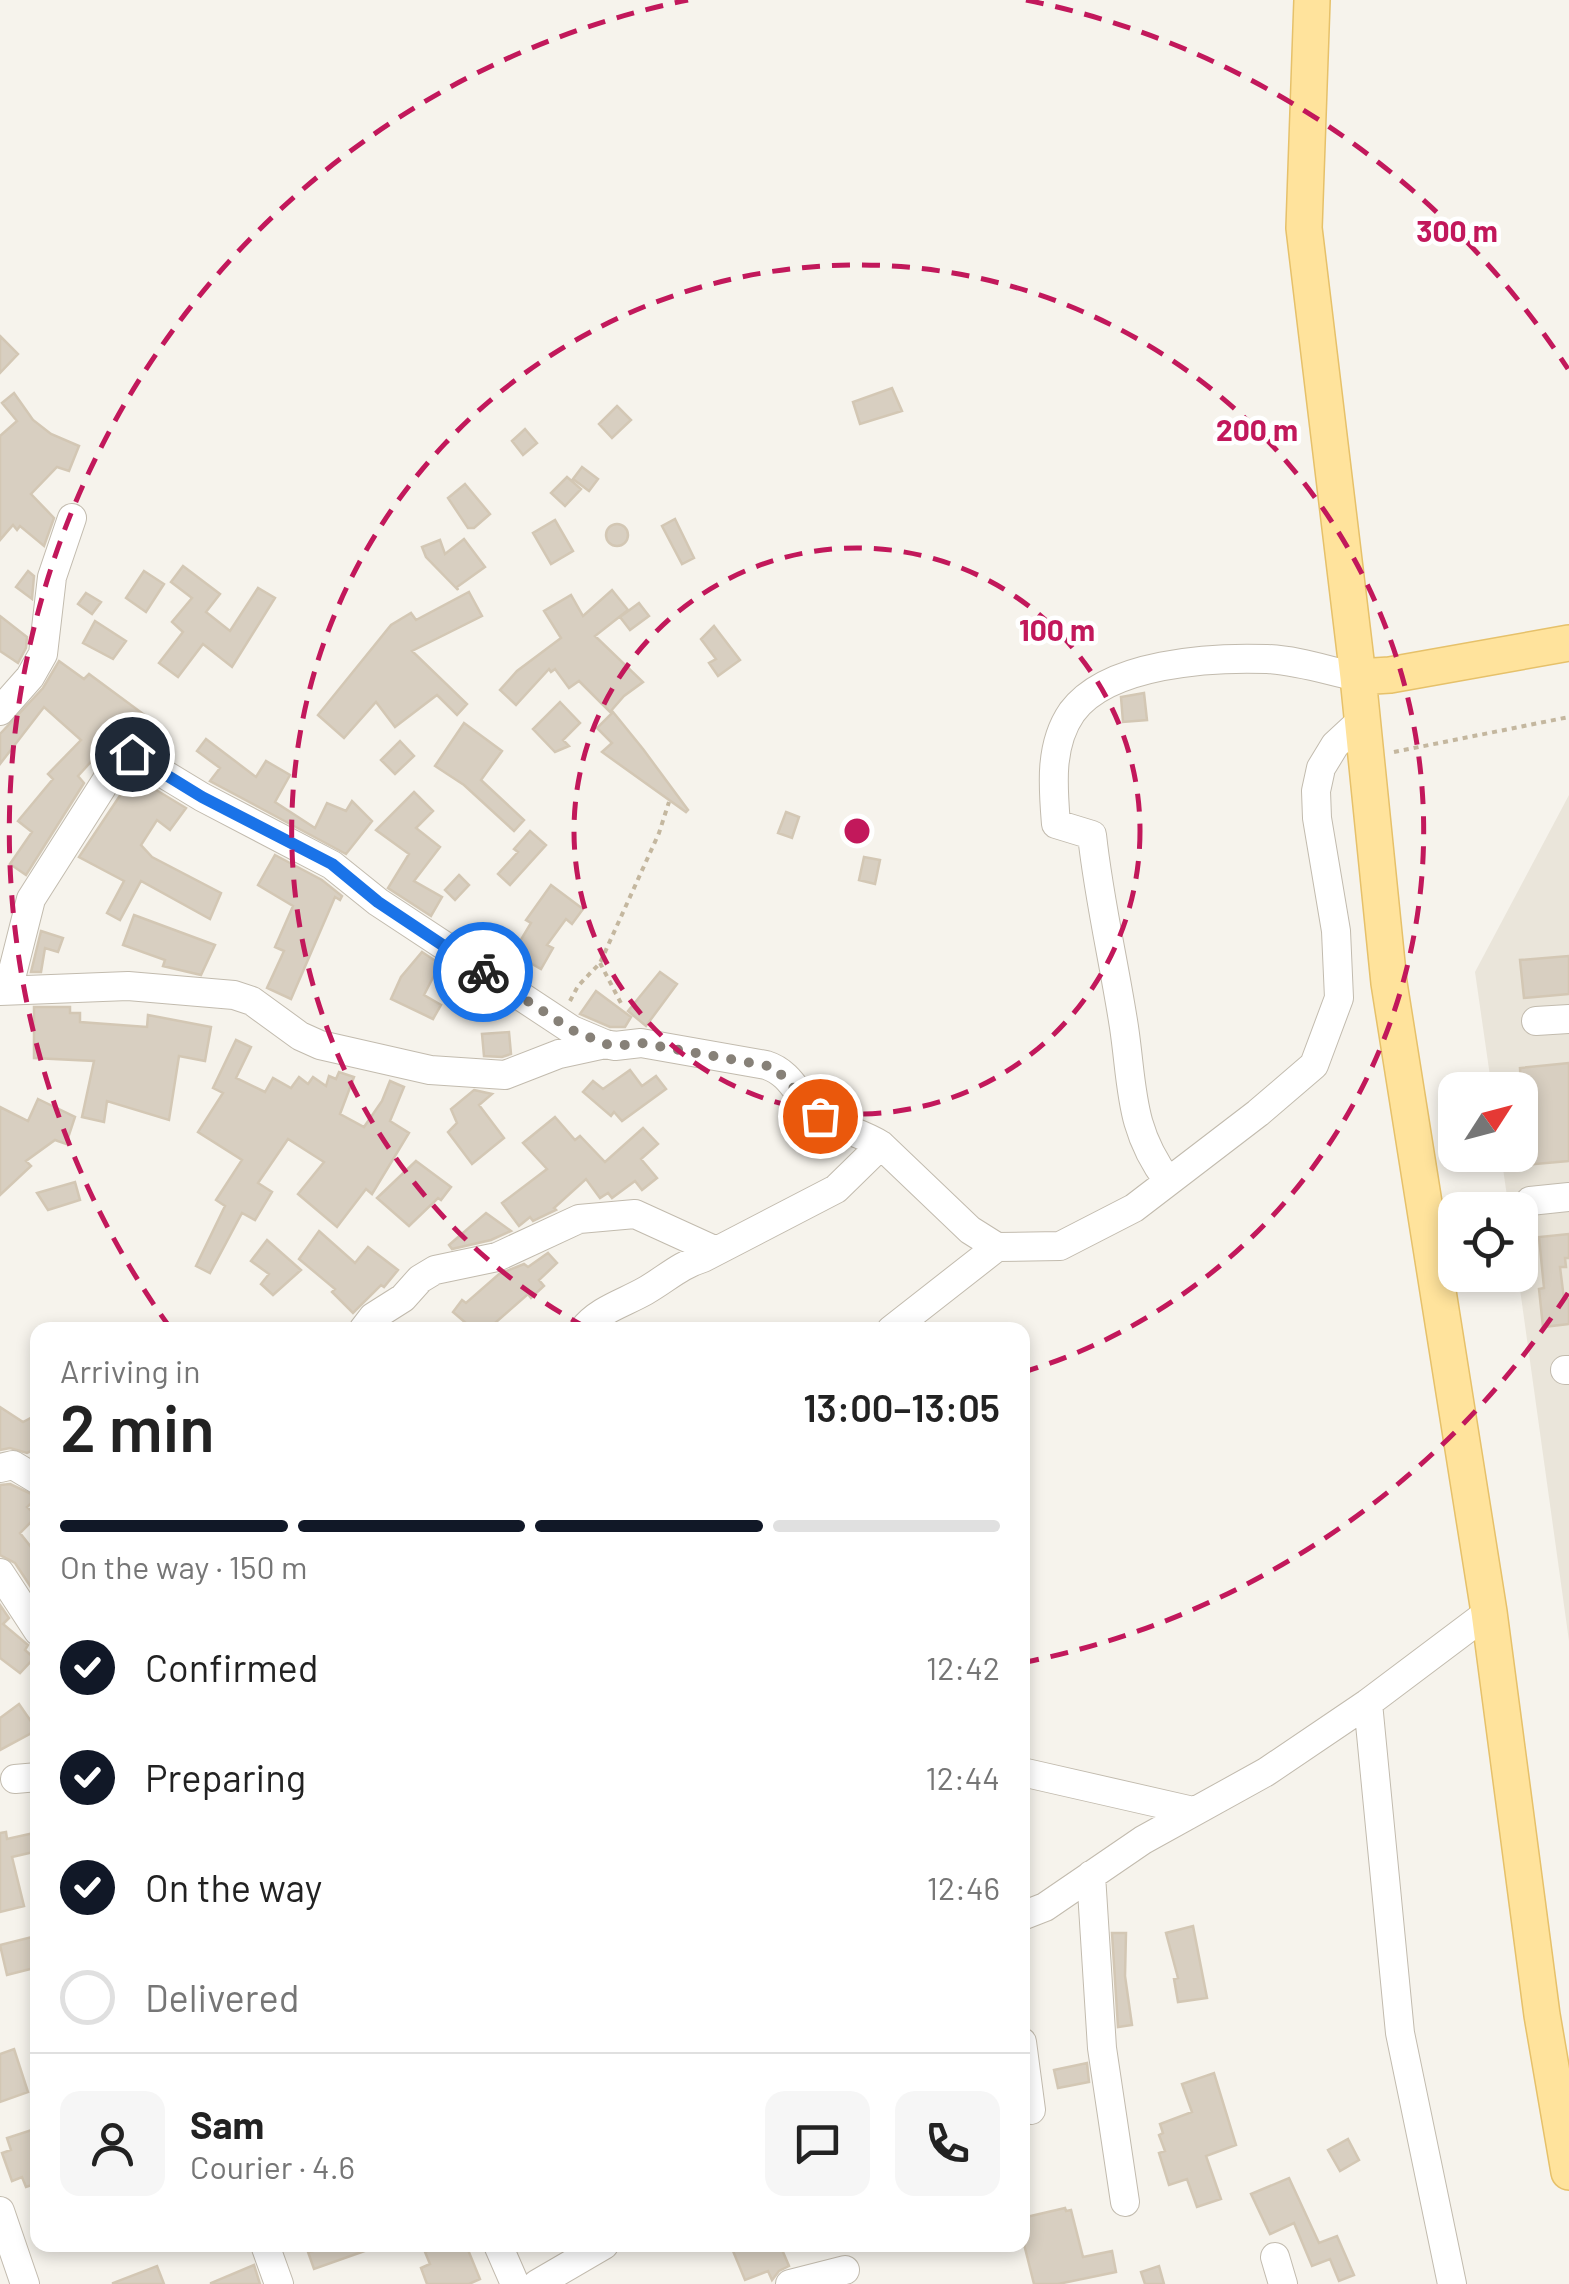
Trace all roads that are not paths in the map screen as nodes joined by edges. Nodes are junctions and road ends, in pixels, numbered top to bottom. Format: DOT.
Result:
graph roads {
  1 [pos="1312,0"];
  2 [pos="72,518"];
  3 [pos="1569,643"];
  4 [pos="1358,677"];
  5 [pos="0,711"];
  6 [pos="1362,720"];
  7 [pos="4,990"];
  8 [pos="1569,1019"];
  9 [pos="1536,1022"];
  10 [pos="606,1044"];
  11 [pos="880,1146"];
  12 [pos="1168,1181"];
  13 [pos="1569,1198"];
  14 [pos="1538,1200"];
  15 [pos="997,1246"];
  16 [pos="714,1250"];
  17 [pos="369,1322"];
  18 [pos="590,1322"];
  19 [pos="901,1322"];
  20 [pos="0,1468"];
  21 [pos="30,1475"];
  22 [pos="0,1572"];
  23 [pos="1489,1612"];
  24 [pos="30,1618"];
  25 [pos="1368,1703"];
  26 [pos="1030,1774"];
  27 [pos="1193,1810"];
  28 [pos="1091,1875"];
  29 [pos="1030,1913"];
  30 [pos="1030,2102"];
  31 [pos="1031,2110"];
  32 [pos="1569,2172"];
  33 [pos="1125,2202"];
  34 [pos="0,2212"];
  35 [pos="268,2252"];
  36 [pos="501,2252"];
  37 [pos="592,2252"];
  38 [pos="844,2266"];
  39 [pos="25,2284"];
  40 [pos="279,2284"];
  41 [pos="514,2284"];
  42 [pos="537,2284"];
  43 [pos="790,2284"];
  44 [pos="1452,2284"];
  1 -- 4 [label="main road"];
  2 -- 5 [label="street"];
  3 -- 4 [label="main road"];
  4 -- 6 [label="main road"];
  4 -- 12 [label="street"];
  6 -- 12 [label="street"];
  6 -- 23 [label="main road"];
  7 -- 10 [label="street"];
  7 -- 10 [label="street"];
  8 -- 9 [label="street"];
  10 -- 11 [label="street"];
  11 -- 15 [label="street"];
  11 -- 16 [label="street"];
  12 -- 15 [label="street"];
  13 -- 14 [label="street"];
  15 -- 19 [label="street"];
  16 -- 17 [label="street"];
  16 -- 18 [label="street"];
  20 -- 21 [label="street"];
  22 -- 24 [label="street"];
  23 -- 25 [label="street"];
  23 -- 32 [label="main road"];
  25 -- 27 [label="street"];
  25 -- 44 [label="street"];
  26 -- 27 [label="street"];
  27 -- 28 [label="street"];
  28 -- 29 [label="street"];
  28 -- 33 [label="street"];
  30 -- 31 [label="street"];
  34 -- 39 [label="street"];
  35 -- 40 [label="street"];
  36 -- 41 [label="street"];
  37 -- 42 [label="street"];
  38 -- 43 [label="street"];
}
